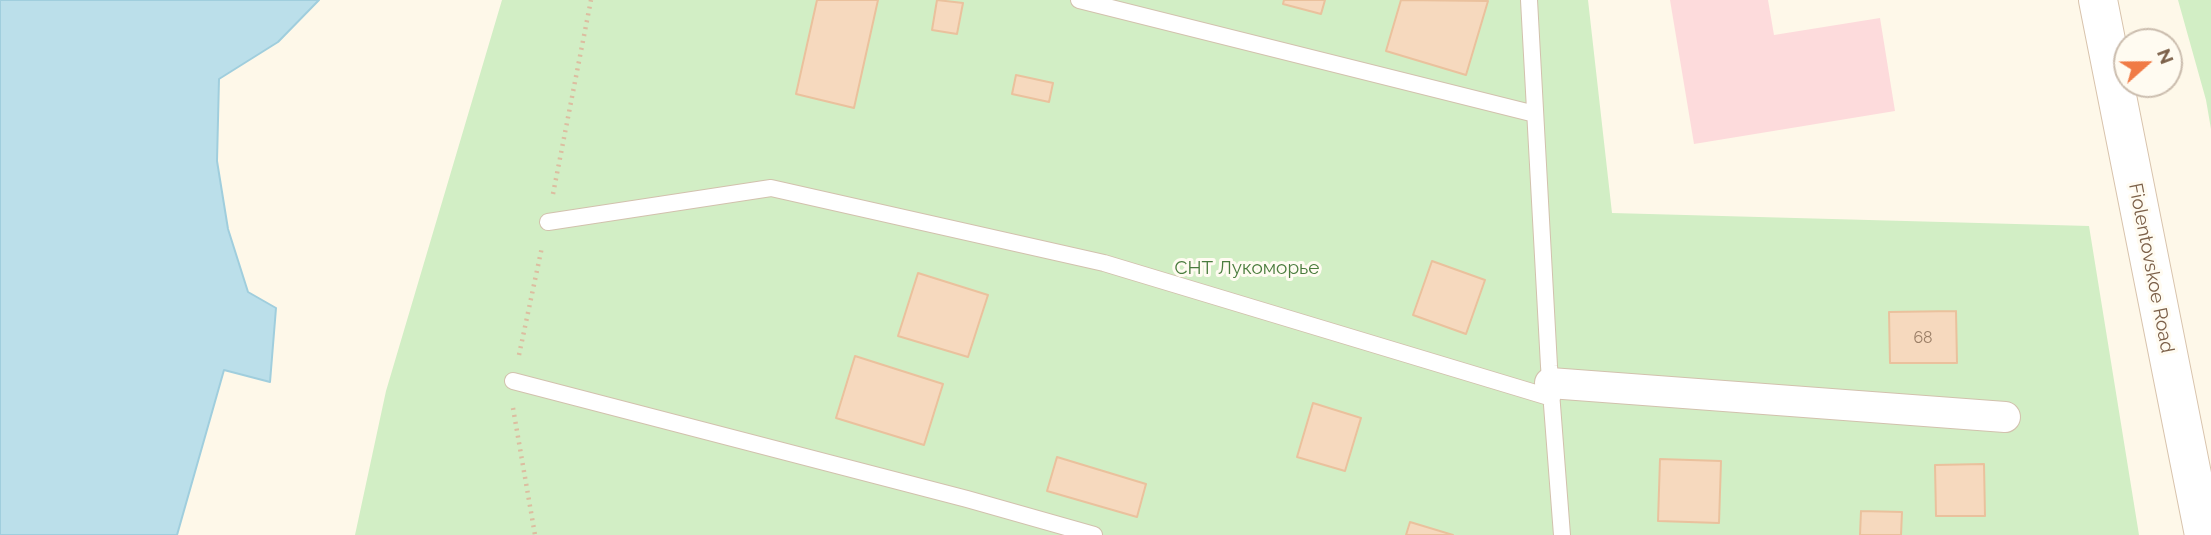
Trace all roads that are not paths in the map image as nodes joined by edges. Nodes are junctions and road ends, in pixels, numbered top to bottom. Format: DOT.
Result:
graph roads {
  1 [pos="1079,0"];
  2 [pos="1529,0"];
  3 [pos="2098,0"];
  4 [pos="1535,114"];
  5 [pos="548,222"];
  6 [pos="513,381"];
  7 [pos="1551,390"];
  8 [pos="2006,417"];
  9 [pos="1094,535"];
  10 [pos="1562,535"];
  11 [pos="2204,535"];
  1 -- 4 [label="lane"];
  2 -- 4 [label="lane"];
  3 -- 11 [label="main road, Fiolentovskoe Road"];
  4 -- 7 [label="lane"];
  5 -- 7 [label="lane"];
  6 -- 9 [label="lane"];
  7 -- 8 [label="street"];
  7 -- 10 [label="lane"];
}
